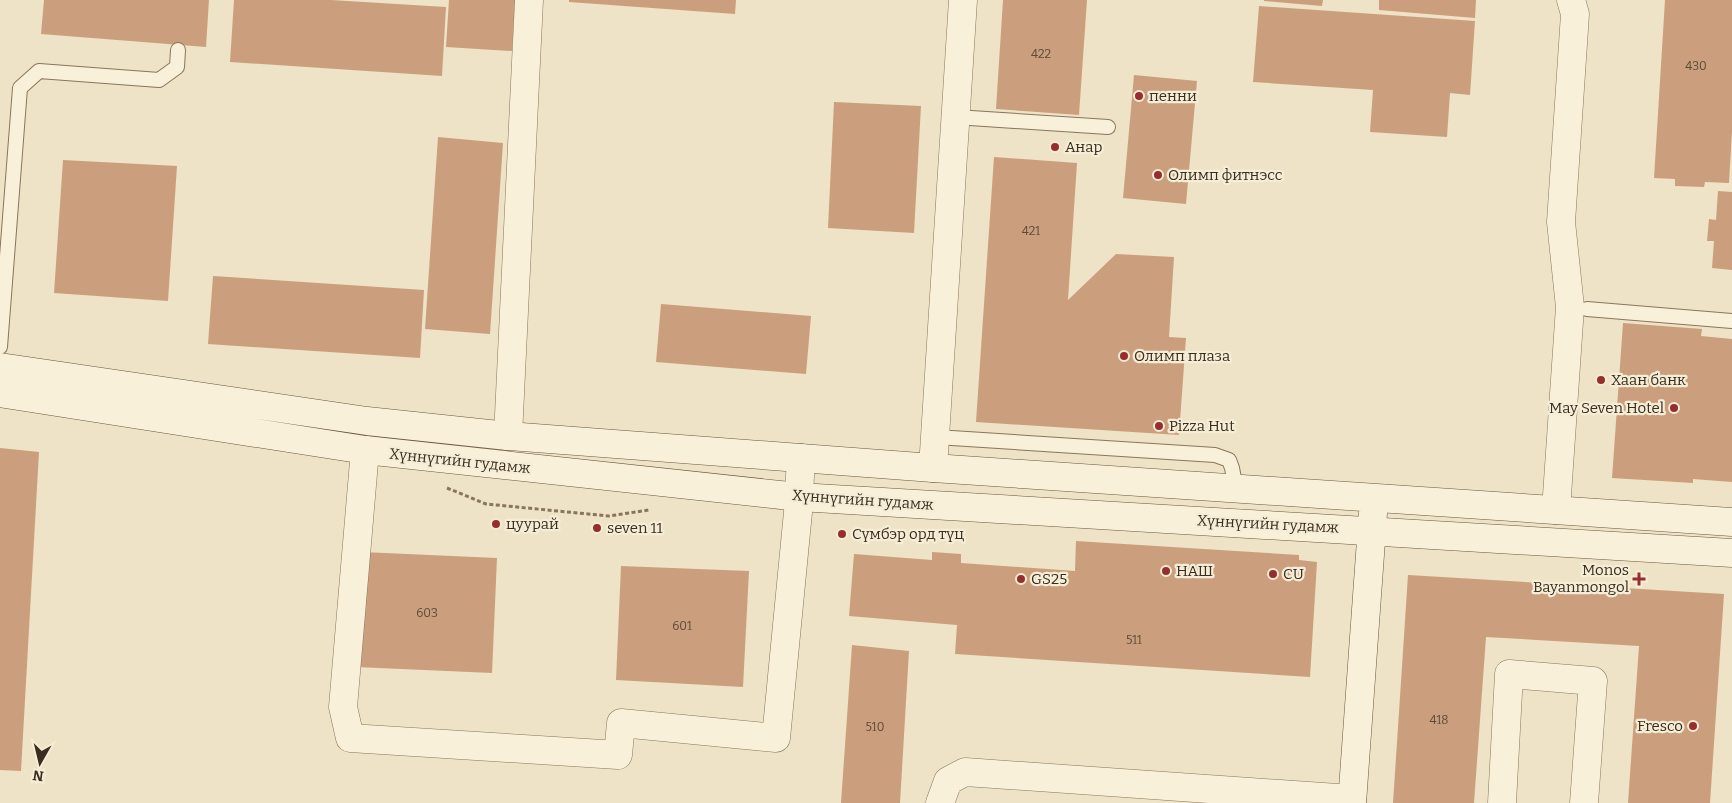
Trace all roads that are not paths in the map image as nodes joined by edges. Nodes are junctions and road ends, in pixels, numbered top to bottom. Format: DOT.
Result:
graph roads {
  1 [pos="528,0"];
  2 [pos="963,0"];
  3 [pos="1579,5"];
  4 [pos="178,50"];
  5 [pos="955,117"];
  6 [pos="1108,127"];
  7 [pos="1561,222"];
  8 [pos="1587,309"];
  9 [pos="1732,321"];
  10 [pos="0,347"];
  11 [pos="0,367"];
  12 [pos="0,393"];
  13 [pos="508,436"];
  14 [pos="936,437"];
  15 [pos="365,450"];
  16 [pos="801,458"];
  17 [pos="933,468"];
  18 [pos="1236,489"];
  19 [pos="799,497"];
  20 [pos="1374,498"];
  21 [pos="1565,511"];
  22 [pos="1732,522"];
  23 [pos="1372,530"];
  24 [pos="1732,553"];
  25 [pos="1245,798"];
  26 [pos="1352,801"];
  27 [pos="940,803"];
  28 [pos="1502,803"];
  29 [pos="1584,803"];
  1 -- 13 [label="street"];
  2 -- 5 [label="street"];
  3 -- 7 [label="street"];
  4 -- 10 [label="lane"];
  5 -- 6 [label="lane"];
  5 -- 14 [label="street"];
  7 -- 8 [label="street"];
  7 -- 21 [label="street"];
  8 -- 9 [label="lane"];
  8 -- 21 [label="street"];
  11 -- 13 [label="street, Хүннүгийн гудамж"];
  12 -- 15 [label="street, Хүннүгийн гудамж"];
  13 -- 16 [label="street, Хүннүгийн гудамж"];
  14 -- 17 [label="street"];
  14 -- 18 [label="lane"];
  15 -- 19 [label="street, Хүннүгийн гудамж"];
  15 -- 19 [label="street"];
  16 -- 17 [label="street, Хүннүгийн гудамж"];
  16 -- 19 [label="street"];
  17 -- 18 [label="street, Хүннүгийн гудамж"];
  18 -- 20 [label="street, Хүннүгийн гудамж"];
  19 -- 23 [label="street, Хүннүгийн гудамж"];
  20 -- 21 [label="street, Хүннүгийн гудамж"];
  20 -- 23 [label="street"];
  21 -- 22 [label="street, Хүннүгийн гудамж"];
  23 -- 24 [label="street, Хүннүгийн гудамж"];
  23 -- 26 [label="street"];
  25 -- 26 [label="street"];
  25 -- 27 [label="street"];
  28 -- 29 [label="street"];
}
